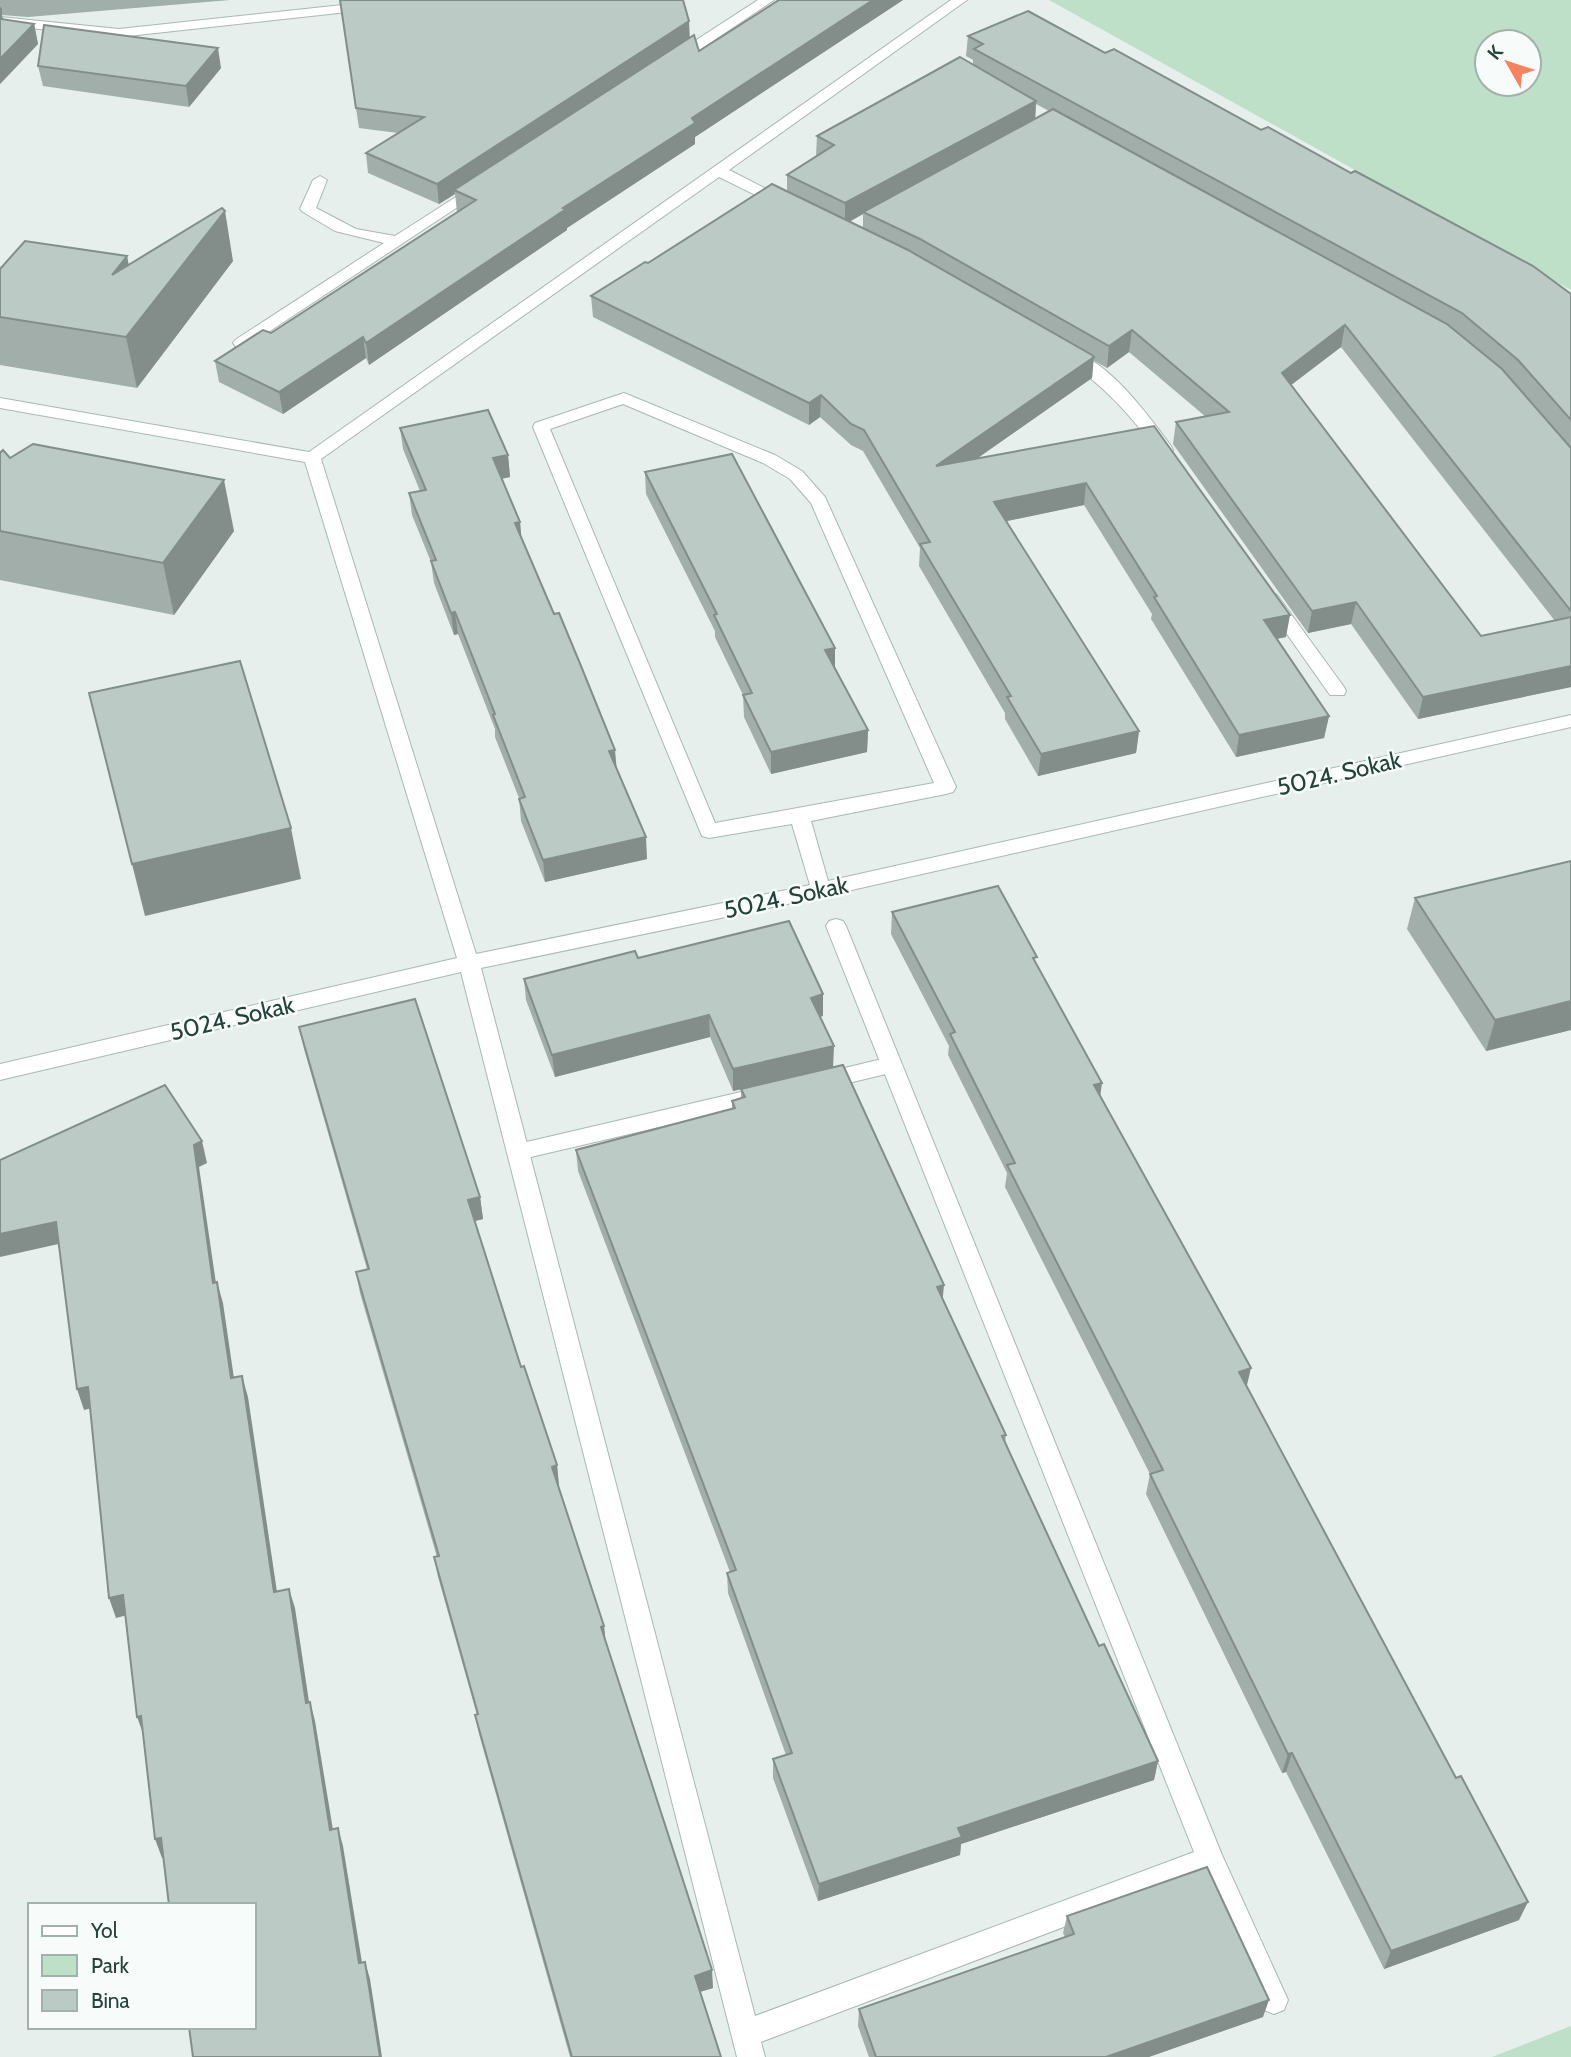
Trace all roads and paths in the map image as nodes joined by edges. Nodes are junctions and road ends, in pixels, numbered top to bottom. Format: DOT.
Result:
graph roads {
  1 [pos="766,0"];
  2 [pos="960,0"];
  3 [pos="390,4"];
  4 [pos="0,20"];
  5 [pos="663,68"];
  6 [pos="719,171"];
  7 [pos="320,180"];
  8 [pos="491,181"];
  9 [pos="806,215"];
  10 [pos="398,241"];
  11 [pos="242,343"];
  12 [pos="1051,345"];
  13 [pos="0,403"];
  14 [pos="312,458"];
  15 [pos="1176,466"];
  16 [pos="1265,590"];
  17 [pos="1337,691"];
  18 [pos="1571,721"];
  19 [pos="800,816"];
  20 [pos="821,890"];
  21 [pos="836,926"];
  22 [pos="469,962"];
  23 [pos="890,1065"];
  24 [pos="0,1072"];
  25 [pos="518,1152"];
  26 [pos="1210,1859"];
  27 [pos="1274,2000"];
  28 [pos="749,2045"];
  1 -- 5 [label="street"];
  2 -- 6 [label="street"];
  3 -- 4 [label="street"];
  6 -- 9 [label="street"];
  6 -- 14 [label="street"];
  7 -- 10 [label="street"];
  8 -- 10 [label="street"];
  10 -- 11 [label="street"];
  12 -- 15 [label="street"];
  13 -- 14 [label="street"];
  14 -- 22 [label="street"];
  16 -- 17 [label="street"];
  18 -- 20 [label="street, 5024. Sokak"];
  19 -- 19 [label="street"];
  19 -- 20 [label="street"];
  20 -- 22 [label="street, 5024. Sokak"];
  21 -- 23 [label="street"];
  22 -- 24 [label="street, 5024. Sokak"];
  22 -- 25 [label="street"];
  23 -- 25 [label="street"];
  23 -- 26 [label="street"];
  25 -- 28 [label="street"];
  26 -- 27 [label="street"];
  26 -- 28 [label="street"];
}
